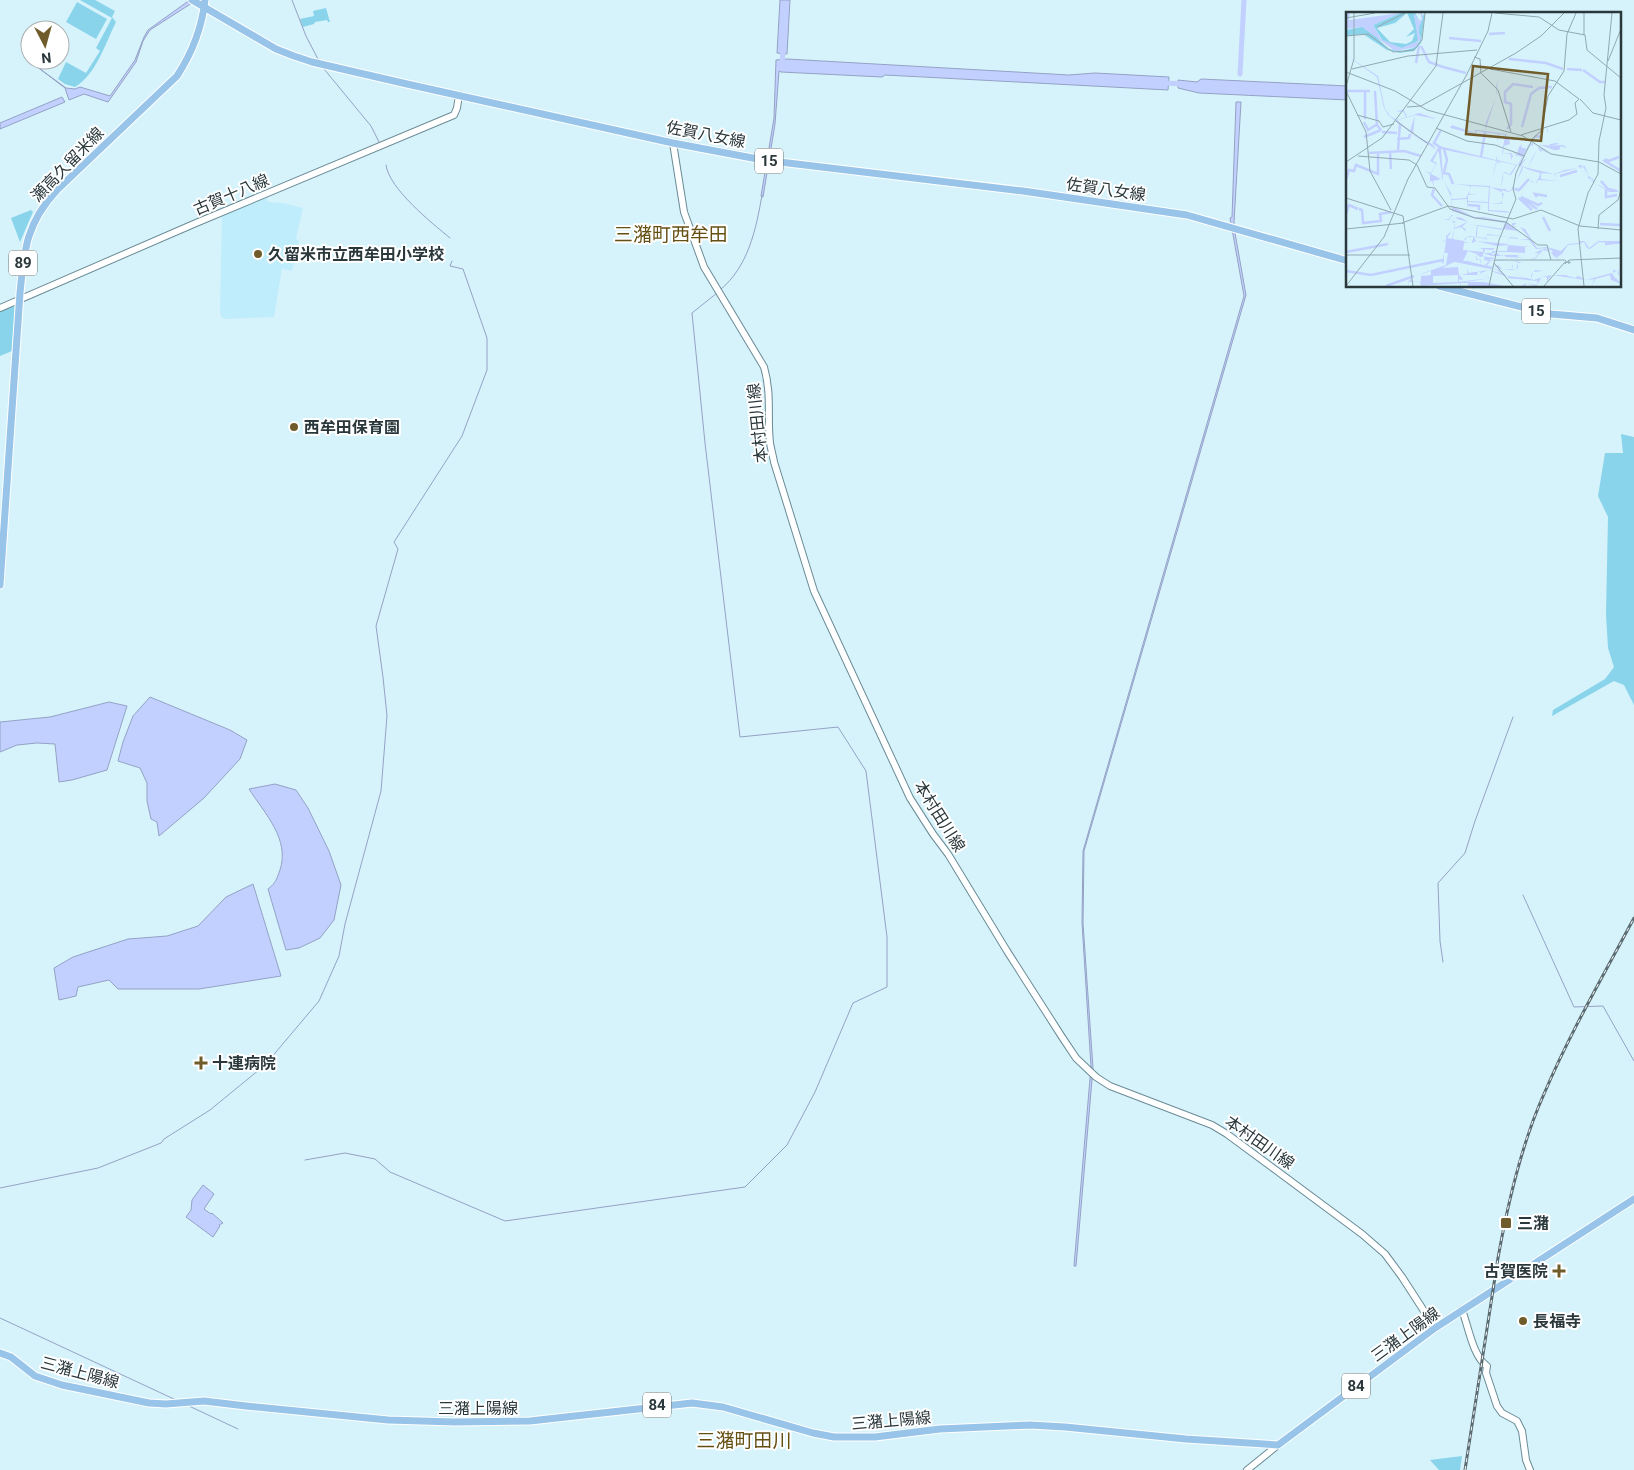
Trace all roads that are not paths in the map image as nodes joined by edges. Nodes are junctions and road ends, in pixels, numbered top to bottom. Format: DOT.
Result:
graph roads {
  1 [pos="192,0"];
  2 [pos="205,4"];
  3 [pos="459,95"];
  4 [pos="673,143"];
  5 [pos="1346,260"];
  6 [pos="1446,288"];
  7 [pos="20,300"];
  8 [pos="0,308"];
  9 [pos="1634,330"];
  10 [pos="0,585"];
  11 [pos="1634,1199"];
  12 [pos="1462,1310"];
  13 [pos="1435,1328"];
  14 [pos="0,1353"];
  15 [pos="1278,1445"];
  16 [pos="1247,1470"];
  17 [pos="1530,1470"];
  1 -- 2 [label="main road, 佐賀八女線 / 15"];
  2 -- 3 [label="main road, 佐賀八女線 / 15"];
  2 -- 7 [label="main road, 瀬高久留米線 / 89"];
  3 -- 4 [label="main road, 佐賀八女線 / 15"];
  3 -- 7 [label="main road, 古賀十八線"];
  4 -- 5 [label="main road, 佐賀八女線 / 15"];
  4 -- 13 [label="main road, 本村田川線"];
  6 -- 9 [label="main road, 15"];
  7 -- 8 [label="main road, 古賀十八線"];
  7 -- 10 [label="main road, 瀬高久留米線 / 89"];
  11 -- 12 [label="main road, 三潴上陽線 / 84"];
  12 -- 13 [label="main road, 三潴上陽線 / 84"];
  12 -- 17 [label="main road"];
  13 -- 15 [label="main road, 三潴上陽線 / 84"];
  14 -- 15 [label="main road, 三潴上陽線 / 84"];
  15 -- 16 [label="main road"];
}
